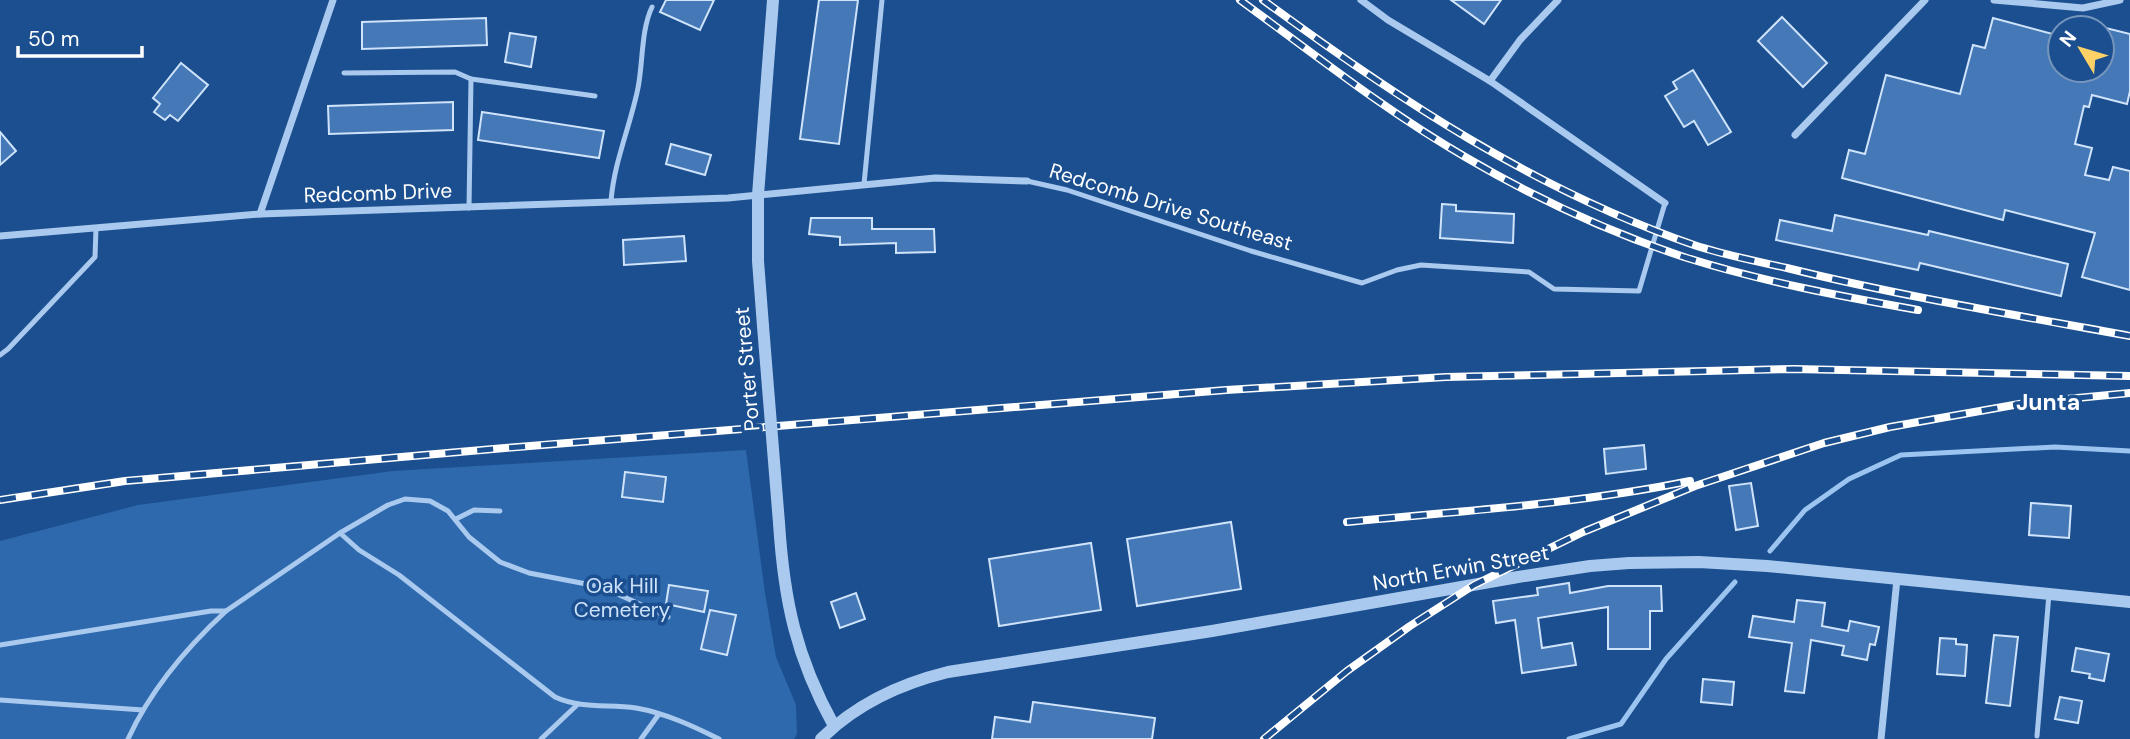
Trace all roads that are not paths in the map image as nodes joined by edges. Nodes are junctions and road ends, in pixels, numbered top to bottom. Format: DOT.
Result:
graph roads {
  1 [pos="333,0"];
  2 [pos="773,0"];
  3 [pos="882,0"];
  4 [pos="1362,0"];
  5 [pos="1558,0"];
  6 [pos="1925,0"];
  7 [pos="1994,0"];
  8 [pos="2120,0"];
  9 [pos="652,7"];
  10 [pos="344,73"];
  11 [pos="471,79"];
  12 [pos="1490,81"];
  13 [pos="595,96"];
  14 [pos="1795,135"];
  15 [pos="1027,181"];
  16 [pos="864,184"];
  17 [pos="758,195"];
  18 [pos="611,201"];
  19 [pos="1665,203"];
  20 [pos="469,208"];
  21 [pos="260,214"];
  22 [pos="96,228"];
  23 [pos="0,236"];
  24 [pos="0,355"];
  25 [pos="500,511"];
  26 [pos="456,519"];
  27 [pos="340,533"];
  28 [pos="1897,579"];
  29 [pos="2049,594"];
  30 [pos="2130,602"];
  31 [pos="226,611"];
  32 [pos="668,617"];
  33 [pos="0,645"];
  34 [pos="0,700"];
  35 [pos="577,705"];
  36 [pos="144,710"];
  37 [pos="659,714"];
  38 [pos="834,726"];
  39 [pos="2038,736"];
  40 [pos="128,739"];
  41 [pos="541,739"];
  42 [pos="641,739"];
  43 [pos="719,739"];
  44 [pos="821,739"];
  45 [pos="1881,739"];
  1 -- 21 [label="street"];
  2 -- 17 [label="street, Porter Street"];
  3 -- 16 [label="lane"];
  4 -- 12 [label="street"];
  5 -- 12 [label="street"];
  6 -- 14 [label="street"];
  7 -- 8 [label="street"];
  9 -- 18 [label="lane"];
  10 -- 11 [label="lane"];
  11 -- 13 [label="lane"];
  11 -- 20 [label="lane"];
  12 -- 19 [label="street"];
  15 -- 16 [label="street, Redcomb Drive Southeast"];
  15 -- 19 [label="lane, Redcomb Drive Southeast"];
  16 -- 17 [label="street, Redcomb Drive Southeast"];
  17 -- 18 [label="street, Redcomb Drive"];
  17 -- 38 [label="street, Porter Street, bridge"];
  18 -- 20 [label="street, Redcomb Drive"];
  20 -- 21 [label="street, Redcomb Drive"];
  21 -- 22 [label="street, Redcomb Drive"];
  22 -- 23 [label="street, Redcomb Drive"];
  22 -- 24 [label="lane"];
  25 -- 26 [label="lane"];
  26 -- 27 [label="lane"];
  26 -- 32 [label="lane"];
  27 -- 31 [label="lane"];
  27 -- 35 [label="lane"];
  28 -- 29 [label="street, North Erwin Street"];
  28 -- 38 [label="street, North Erwin Street"];
  28 -- 45 [label="street"];
  29 -- 30 [label="street, North Erwin Street"];
  29 -- 39 [label="lane"];
  31 -- 33 [label="lane"];
  31 -- 36 [label="lane"];
  34 -- 36 [label="lane"];
  35 -- 37 [label="lane"];
  35 -- 41 [label="lane"];
  36 -- 40 [label="lane"];
  37 -- 42 [label="lane"];
  37 -- 43 [label="lane"];
  38 -- 44 [label="street, North Erwin Street"];
}
